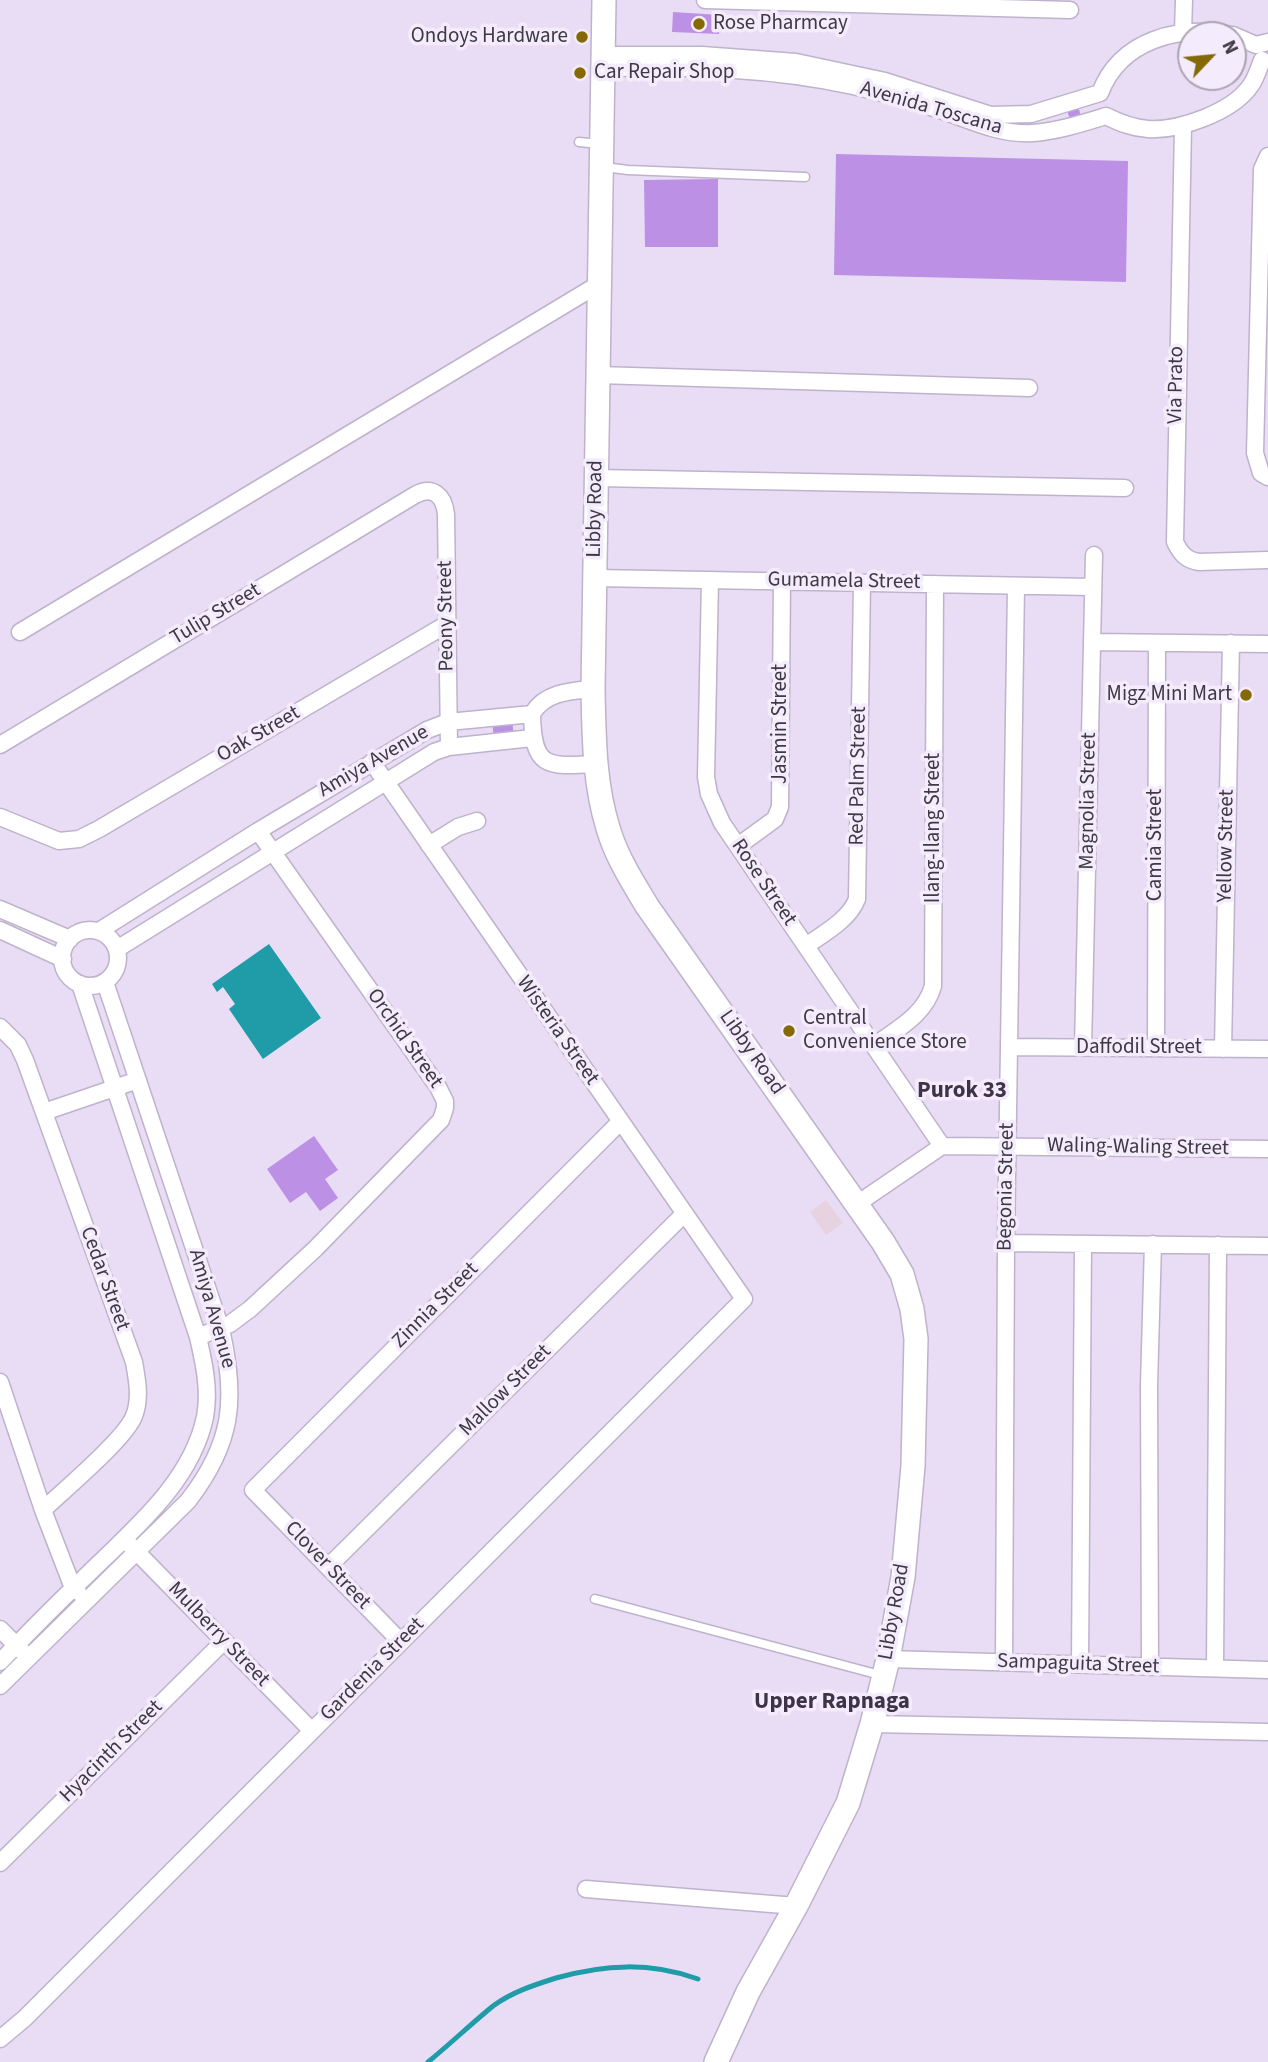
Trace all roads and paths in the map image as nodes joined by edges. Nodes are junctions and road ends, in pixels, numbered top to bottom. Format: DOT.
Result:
graph roads {
  1 [pos="604,0"];
  2 [pos="705,0"];
  3 [pos="1184,0"];
  4 [pos="1070,10"];
  5 [pos="1183,21"];
  6 [pos="1177,33"];
  7 [pos="1247,43"];
  8 [pos="1263,51"];
  9 [pos="603,62"];
  10 [pos="1100,93"];
  11 [pos="946,107"];
  12 [pos="1043,111"];
  13 [pos="1106,116"];
  14 [pos="1183,125"];
  15 [pos="1047,131"];
  16 [pos="594,151"];
  17 [pos="1268,156"];
  18 [pos="805,177"];
  19 [pos="599,284"];
  20 [pos="598,375"];
  21 [pos="1029,388"];
  22 [pos="1268,477"];
  23 [pos="597,478"];
  24 [pos="1125,488"];
  25 [pos="433,491"];
  26 [pos="1094,555"];
  27 [pos="1268,561"];
  28 [pos="595,578"];
  29 [pos="710,580"];
  30 [pos="782,581"];
  31 [pos="862,583"];
  32 [pos="935,584"];
  33 [pos="1016,586"];
  34 [pos="1093,587"];
  35 [pos="447,624"];
  36 [pos="20,632"];
  37 [pos="1092,642"];
  38 [pos="1157,643"];
  39 [pos="1231,643"];
  40 [pos="1268,644"];
  41 [pos="593,689"];
  42 [pos="531,714"];
  43 [pos="448,722"];
  44 [pos="532,738"];
  45 [pos="0,745"];
  46 [pos="449,747"];
  47 [pos="372,762"];
  48 [pos="595,764"];
  49 [pos="385,781"];
  50 [pos="0,817"];
  51 [pos="477,821"];
  52 [pos="258,831"];
  53 [pos="429,845"];
  54 [pos="738,846"];
  55 [pos="272,851"];
  56 [pos="0,909"];
  57 [pos="0,930"];
  58 [pos="99,931"];
  59 [pos="70,939"];
  60 [pos="806,946"];
  61 [pos="117,949"];
  62 [pos="62,959"];
  63 [pos="105,982"];
  64 [pos="80,984"];
  65 [pos="0,1027"];
  66 [pos="874,1046"];
  67 [pos="1010,1047"];
  68 [pos="1083,1048"];
  69 [pos="1156,1048"];
  70 [pos="1223,1049"];
  71 [pos="1268,1049"];
  72 [pos="138,1080"];
  73 [pos="115,1087"];
  74 [pos="44,1112"];
  75 [pos="620,1122"];
  76 [pos="942,1146"];
  77 [pos="1007,1147"];
  78 [pos="1268,1149"];
  79 [pos="857,1203"];
  80 [pos="684,1214"];
  81 [pos="1006,1243"];
  82 [pos="1083,1244"];
  83 [pos="1153,1244"];
  84 [pos="1218,1245"];
  85 [pos="1268,1246"];
  86 [pos="744,1299"];
  87 [pos="221,1329"];
  88 [pos="198,1337"];
  89 [pos="0,1382"];
  90 [pos="253,1490"];
  91 [pos="43,1510"];
  92 [pos="124,1538"];
  93 [pos="136,1551"];
  94 [pos="328,1567"];
  95 [pos="73,1588"];
  96 [pos="595,1599"];
  97 [pos="86,1601"];
  98 [pos="0,1629"];
  99 [pos="224,1641"];
  100 [pos="401,1642"];
  101 [pos="16,1645"];
  102 [pos="29,1658"];
  103 [pos="0,1661"];
  104 [pos="1004,1662"];
  105 [pos="1080,1664"];
  106 [pos="886,1667"];
  107 [pos="1150,1667"];
  108 [pos="1216,1668"];
  109 [pos="1268,1670"];
  110 [pos="0,1686"];
  111 [pos="872,1724"];
  112 [pos="312,1731"];
  113 [pos="1268,1732"];
  114 [pos="0,1863"];
  115 [pos="586,1889"];
  116 [pos="796,1906"];
  117 [pos="0,2039"];
  118 [pos="716,2062"];
  1 -- 9 [label="main road, Libby Road"];
  2 -- 4 [label="street"];
  3 -- 5 [label="street"];
  6 -- 10 [label="street"];
  7 -- 8 [label="street"];
  8 -- 14 [label="street"];
  9 -- 11 [label="street, Avenida Toscana"];
  9 -- 16 [label="main road, Libby Road"];
  10 -- 12 [label="street, Avenida Toscana"];
  10 -- 13 [label="street"];
  11 -- 12 [label="street, Avenida Toscana"];
  11 -- 15 [label="street, Avenida Toscana"];
  12 -- 15 [label="street"];
  13 -- 14 [label="street"];
  13 -- 15 [label="street, Avenida Toscana"];
  14 -- 27 [label="street, Via Prato"];
  16 -- 18 [label="lane"];
  16 -- 19 [label="main road, Libby Road"];
  17 -- 22 [label="street"];
  19 -- 20 [label="main road, Libby Road"];
  19 -- 36 [label="street"];
  20 -- 21 [label="street"];
  20 -- 23 [label="main road, Libby Road"];
  23 -- 24 [label="street"];
  23 -- 28 [label="main road, Libby Road"];
  25 -- 35 [label="street, Peony Street"];
  25 -- 45 [label="street, Tulip Street"];
  26 -- 34 [label="street, Magnolia Street"];
  28 -- 29 [label="street, Gumamela Street"];
  28 -- 41 [label="main road, Libby Road"];
  29 -- 30 [label="street, Gumamela Street"];
  29 -- 54 [label="street, Rose Street"];
  30 -- 31 [label="street, Gumamela Street"];
  30 -- 54 [label="street, Jasmin Street"];
  31 -- 32 [label="street, Gumamela Street"];
  31 -- 60 [label="street, Red Palm Street"];
  32 -- 33 [label="street, Gumamela Street"];
  32 -- 66 [label="street, Ilang-Ilang Street"];
  33 -- 34 [label="street, Gumamela Street"];
  33 -- 67 [label="street, Begonia Street"];
  34 -- 37 [label="street, Magnolia Street"];
  35 -- 43 [label="street, Peony Street"];
  35 -- 50 [label="street, Oak Street"];
  37 -- 38 [label="street"];
  37 -- 68 [label="street, Magnolia Street"];
  38 -- 39 [label="street"];
  38 -- 69 [label="street, Camia Street"];
  39 -- 40 [label="street"];
  39 -- 70 [label="street, Yellow Street"];
  41 -- 42 [label="street"];
  41 -- 48 [label="main road, Libby Road"];
  42 -- 43 [label="street, Amiya Avenue"];
  42 -- 44 [label="street"];
  43 -- 46 [label="street, Peony Street"];
  43 -- 47 [label="street, Amiya Avenue"];
  44 -- 46 [label="street, Amiya Avenue"];
  44 -- 48 [label="street"];
  46 -- 49 [label="street, Amiya Avenue"];
  47 -- 49 [label="street, Wisteria Street"];
  47 -- 52 [label="street, Amiya Avenue"];
  48 -- 79 [label="main road, Libby Road"];
  49 -- 53 [label="street, Wisteria Street"];
  49 -- 55 [label="street, Amiya Avenue"];
  51 -- 53 [label="street"];
  52 -- 55 [label="street, Orchid Street"];
  52 -- 58 [label="street, Amiya Avenue"];
  53 -- 75 [label="street, Wisteria Street"];
  54 -- 60 [label="street, Rose Street"];
  55 -- 61 [label="street, Amiya Avenue"];
  55 -- 87 [label="street, Orchid Street"];
  56 -- 59 [label="street"];
  57 -- 62 [label="street"];
  58 -- 59 [label="street"];
  58 -- 61 [label="street"];
  59 -- 62 [label="street"];
  60 -- 66 [label="street, Rose Street"];
  61 -- 63 [label="street"];
  62 -- 64 [label="street"];
  63 -- 64 [label="street"];
  63 -- 72 [label="street, Amiya Avenue"];
  64 -- 73 [label="street, Amiya Avenue"];
  65 -- 74 [label="street, Cedar Street"];
  66 -- 76 [label="street, Rose Street"];
  67 -- 68 [label="street, Daffodil Street"];
  67 -- 77 [label="street, Begonia Street"];
  68 -- 69 [label="street, Daffodil Street"];
  69 -- 70 [label="street, Daffodil Street"];
  70 -- 71 [label="street, Daffodil Street"];
  72 -- 73 [label="street"];
  72 -- 87 [label="street, Amiya Avenue"];
  73 -- 74 [label="street"];
  73 -- 88 [label="street, Amiya Avenue"];
  74 -- 91 [label="street, Cedar Street"];
  75 -- 80 [label="street, Wisteria Street"];
  75 -- 90 [label="street, Zinnia Street"];
  76 -- 77 [label="street, Waling-Waling Street"];
  76 -- 79 [label="street"];
  77 -- 78 [label="street, Waling-Waling Street"];
  77 -- 81 [label="street, Begonia Street"];
  79 -- 106 [label="main road, Libby Road"];
  80 -- 86 [label="street, Wisteria Street"];
  80 -- 94 [label="street, Mallow Street"];
  81 -- 82 [label="street"];
  81 -- 104 [label="street, Begonia Street"];
  82 -- 83 [label="street"];
  82 -- 105 [label="street"];
  83 -- 84 [label="street"];
  83 -- 107 [label="street"];
  84 -- 85 [label="street"];
  84 -- 108 [label="street"];
  86 -- 100 [label="street, Gardenia Street"];
  87 -- 88 [label="street, Orchid Street"];
  87 -- 93 [label="street, Amiya Avenue"];
  88 -- 92 [label="street, Amiya Avenue"];
  89 -- 91 [label="street"];
  90 -- 94 [label="street, Clover Street"];
  91 -- 95 [label="street"];
  92 -- 93 [label="street, Mulberry Street"];
  92 -- 95 [label="street, Amiya Avenue"];
  93 -- 97 [label="street, Amiya Avenue"];
  93 -- 99 [label="street, Mulberry Street"];
  94 -- 100 [label="street, Clover Street"];
  95 -- 97 [label="street"];
  95 -- 101 [label="street, Amiya Avenue"];
  96 -- 106 [label="lane"];
  97 -- 102 [label="street, Amiya Avenue"];
  98 -- 101 [label="street"];
  99 -- 112 [label="street, Mulberry Street"];
  99 -- 114 [label="street, Hyacinth Street"];
  100 -- 112 [label="street, Gardenia Street"];
  101 -- 102 [label="street"];
  101 -- 103 [label="street, Amiya Avenue"];
  102 -- 110 [label="street, Amiya Avenue"];
  104 -- 105 [label="street, Sampaguita Street"];
  104 -- 106 [label="street, Sampaguita Street"];
  105 -- 107 [label="street, Sampaguita Street"];
  106 -- 111 [label="main road, Libby Road"];
  107 -- 108 [label="street, Sampaguita Street"];
  108 -- 109 [label="street, Sampaguita Street"];
  111 -- 113 [label="street"];
  111 -- 116 [label="main road, Libby Road"];
  112 -- 117 [label="street, Gardenia Street"];
  115 -- 116 [label="street"];
  116 -- 118 [label="main road, Libby Road"];
}
